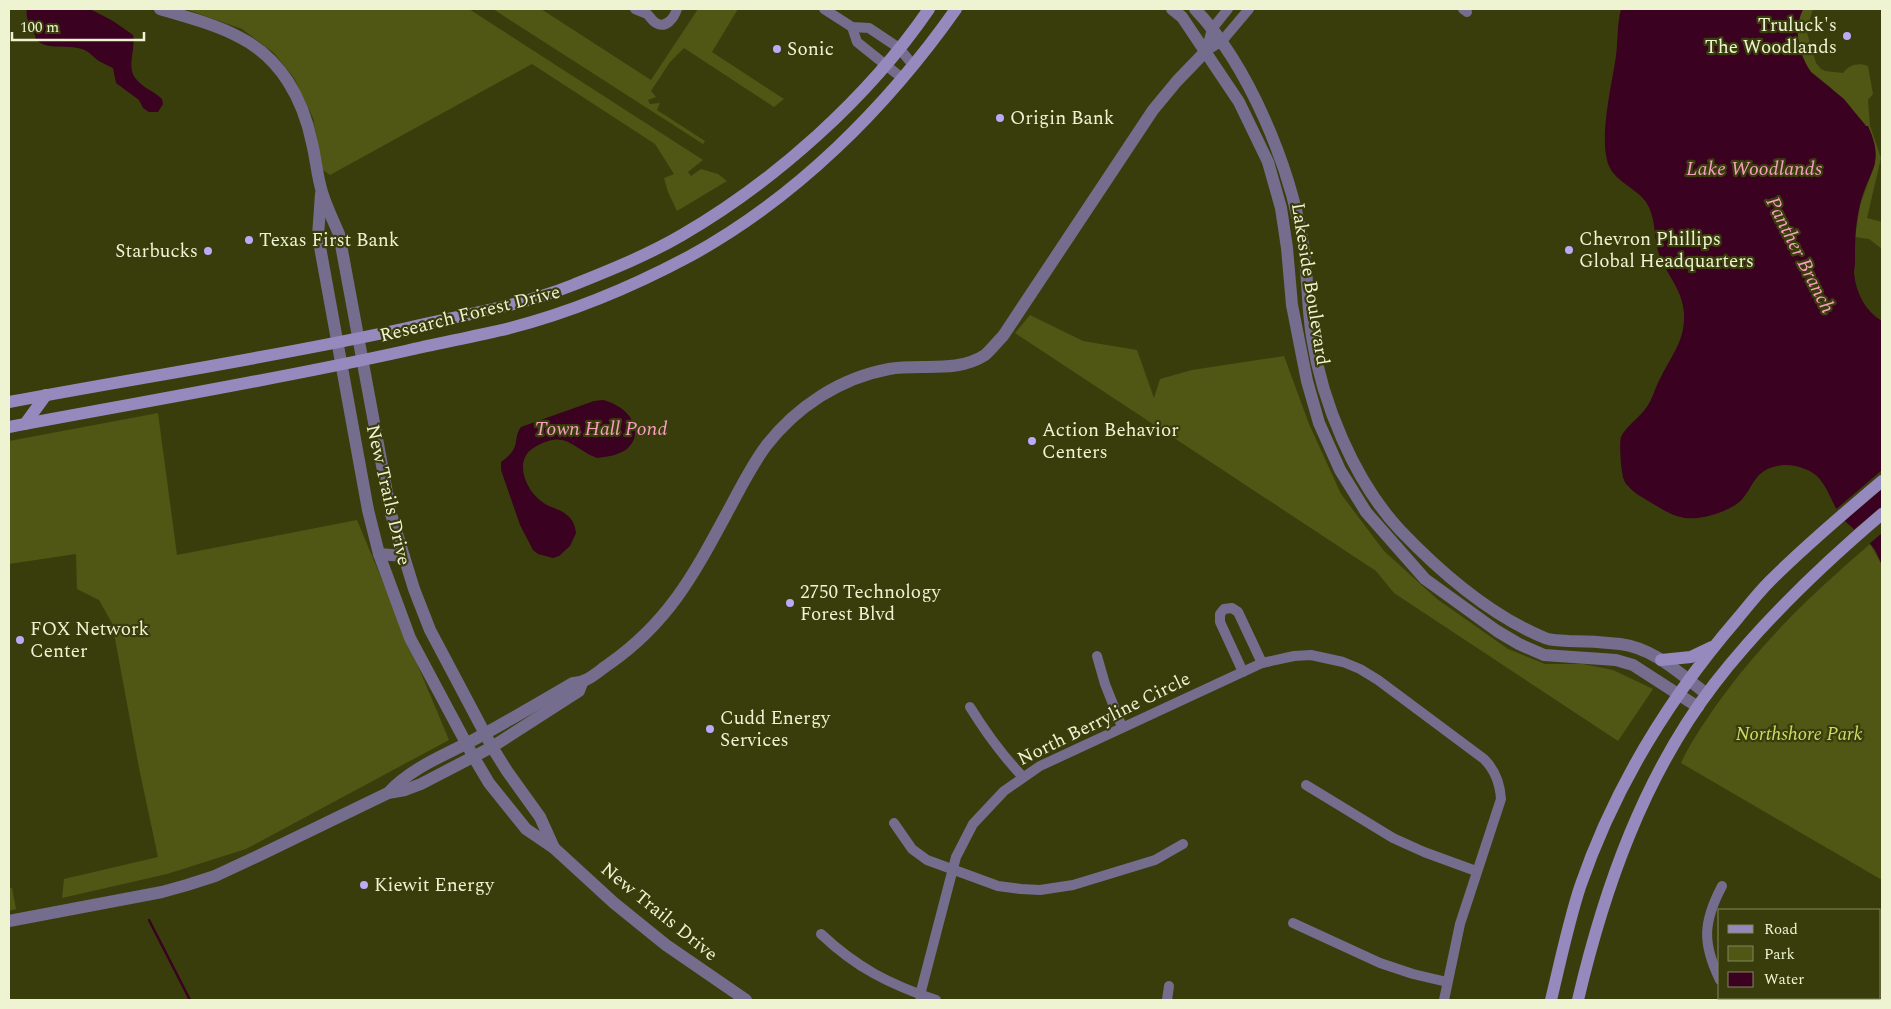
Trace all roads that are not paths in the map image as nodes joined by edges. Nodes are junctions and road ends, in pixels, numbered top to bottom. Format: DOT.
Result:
graph roads {
  1 [pos="160,9"];
  2 [pos="635,9"];
  3 [pos="677,9"];
  4 [pos="824,9"];
  5 [pos="929,9"];
  6 [pos="956,9"];
  7 [pos="1172,9"];
  8 [pos="1195,9"];
  9 [pos="1228,9"];
  10 [pos="1249,9"];
  11 [pos="650,12"];
  12 [pos="852,27"];
  13 [pos="1212,29"];
  14 [pos="1222,41"];
  15 [pos="899,48"];
  16 [pos="1206,51"];
  17 [pos="886,64"];
  18 [pos="912,66"];
  19 [pos="902,78"];
  20 [pos="1281,160"];
  21 [pos="1268,162"];
  22 [pos="321,191"];
  23 [pos="358,338"];
  24 [pos="1312,338"];
  25 [pos="1297,340"];
  26 [pos="337,343"];
  27 [pos="362,360"];
  28 [pos="342,365"];
  29 [pos="46,395"];
  30 [pos="9,402"];
  31 [pos="25,424"];
  32 [pos="9,427"];
  33 [pos="1882,481"];
  34 [pos="1882,514"];
  35 [pos="399,541"];
  36 [pos="379,554"];
  37 [pos="404,556"];
  38 [pos="1438,566"];
  39 [pos="1425,579"];
  40 [pos="1507,618"];
  41 [pos="1497,630"];
  42 [pos="1714,646"];
  43 [pos="1098,656"];
  44 [pos="1661,660"];
  45 [pos="1262,663"];
  46 [pos="1243,672"];
  47 [pos="1688,681"];
  48 [pos="582,683"];
  49 [pos="1678,694"];
  50 [pos="1707,694"];
  51 [pos="970,708"];
  52 [pos="1698,708"];
  53 [pos="1122,727"];
  54 [pos="485,734"];
  55 [pos="466,743"];
  56 [pos="492,747"];
  57 [pos="473,756"];
  58 [pos="1023,777"];
  59 [pos="1306,785"];
  60 [pos="388,794"];
  61 [pos="894,823"];
  62 [pos="1183,844"];
  63 [pos="554,848"];
  64 [pos="952,870"];
  65 [pos="1476,871"];
  66 [pos="1722,886"];
  67 [pos="9,921"];
  68 [pos="1293,923"];
  69 [pos="821,934"];
  70 [pos="1718,975"];
  71 [pos="1447,982"];
  72 [pos="1169,986"];
  73 [pos="919,998"];
  74 [pos="746,1000"];
  75 [pos="936,1000"];
  76 [pos="1167,1000"];
  77 [pos="1444,1000"];
  78 [pos="1551,1000"];
  79 [pos="1578,1000"];
  1 -- 22 [label="street, New Trails Drive"];
  2 -- 11 [label="street"];
  3 -- 11 [label="street"];
  4 -- 12 [label="street"];
  5 -- 15 [label="main road, Research Forest Drive"];
  6 -- 18 [label="main road, Research Forest Drive"];
  7 -- 16 [label="street, Lakeside Boulevard"];
  8 -- 13 [label="street, Lakeside Boulevard"];
  9 -- 13 [label="street"];
  10 -- 14 [label="street"];
  12 -- 15 [label="street"];
  12 -- 17 [label="street"];
  13 -- 14 [label="street, Lakeside Boulevard"];
  13 -- 16 [label="street"];
  14 -- 16 [label="street"];
  14 -- 20 [label="street, Lakeside Boulevard"];
  15 -- 17 [label="main road, Research Forest Drive"];
  15 -- 18 [label="street"];
  16 -- 21 [label="street, Lakeside Boulevard"];
  16 -- 48 [label="street"];
  17 -- 19 [label="street"];
  17 -- 23 [label="main road, Research Forest Drive"];
  18 -- 19 [label="main road, Research Forest Drive"];
  19 -- 27 [label="main road, Research Forest Drive"];
  20 -- 21 [label="street"];
  20 -- 24 [label="street, Lakeside Boulevard"];
  21 -- 25 [label="street, Lakeside Boulevard"];
  22 -- 23 [label="street, New Trails Drive"];
  22 -- 26 [label="street, New Trails Drive"];
  23 -- 26 [label="main road, Research Forest Drive"];
  23 -- 27 [label="street, New Trails Drive"];
  24 -- 25 [label="street"];
  24 -- 38 [label="street, Lakeside Boulevard"];
  25 -- 39 [label="street, Lakeside Boulevard"];
  26 -- 28 [label="street, New Trails Drive"];
  26 -- 29 [label="main road, Research Forest Drive"];
  27 -- 28 [label="main road, Research Forest Drive"];
  27 -- 35 [label="street, New Trails Drive"];
  28 -- 31 [label="main road, Research Forest Drive"];
  28 -- 36 [label="street, New Trails Drive"];
  29 -- 30 [label="main road, Research Forest Drive"];
  29 -- 31 [label="main road"];
  31 -- 32 [label="main road, Research Forest Drive"];
  33 -- 42 [label="main road"];
  34 -- 50 [label="main road"];
  35 -- 36 [label="street"];
  35 -- 37 [label="street, New Trails Drive"];
  36 -- 37 [label="street"];
  36 -- 55 [label="street, New Trails Drive"];
  37 -- 54 [label="street, New Trails Drive"];
  38 -- 39 [label="street"];
  38 -- 40 [label="street, Lakeside Boulevard"];
  39 -- 41 [label="street, Lakeside Boulevard"];
  40 -- 41 [label="street"];
  40 -- 44 [label="street, Lakeside Boulevard"];
  41 -- 49 [label="street, Lakeside Boulevard"];
  42 -- 44 [label="main road"];
  42 -- 47 [label="main road"];
  43 -- 53 [label="street"];
  44 -- 47 [label="street, Lakeside Boulevard"];
  45 -- 46 [label="street, North Berryline Circle"];
  45 -- 46 [label="street"];
  45 -- 65 [label="street, North Berryline Circle"];
  46 -- 53 [label="street, North Berryline Circle"];
  47 -- 49 [label="main road"];
  47 -- 50 [label="street, Lakeside Boulevard"];
  48 -- 54 [label="street"];
  48 -- 56 [label="street"];
  49 -- 52 [label="street, Lakeside Boulevard"];
  49 -- 78 [label="main road"];
  50 -- 52 [label="main road"];
  51 -- 58 [label="street"];
  52 -- 79 [label="main road"];
  53 -- 58 [label="street, North Berryline Circle"];
  54 -- 55 [label="street"];
  54 -- 56 [label="street, New Trails Drive"];
  55 -- 57 [label="street, New Trails Drive"];
  55 -- 60 [label="street"];
  56 -- 57 [label="street"];
  56 -- 63 [label="street, New Trails Drive"];
  57 -- 60 [label="street"];
  57 -- 63 [label="street, New Trails Drive"];
  58 -- 64 [label="street, North Berryline Circle"];
  59 -- 65 [label="street"];
  60 -- 67 [label="street"];
  61 -- 64 [label="street"];
  62 -- 64 [label="street"];
  63 -- 74 [label="street, New Trails Drive"];
  64 -- 73 [label="street, North Berryline Circle"];
  65 -- 71 [label="street, North Berryline Circle"];
  66 -- 70 [label="street"];
  68 -- 71 [label="street"];
  69 -- 73 [label="street"];
  71 -- 77 [label="street, North Berryline Circle"];
  72 -- 76 [label="street"];
  73 -- 75 [label="street"];
}
